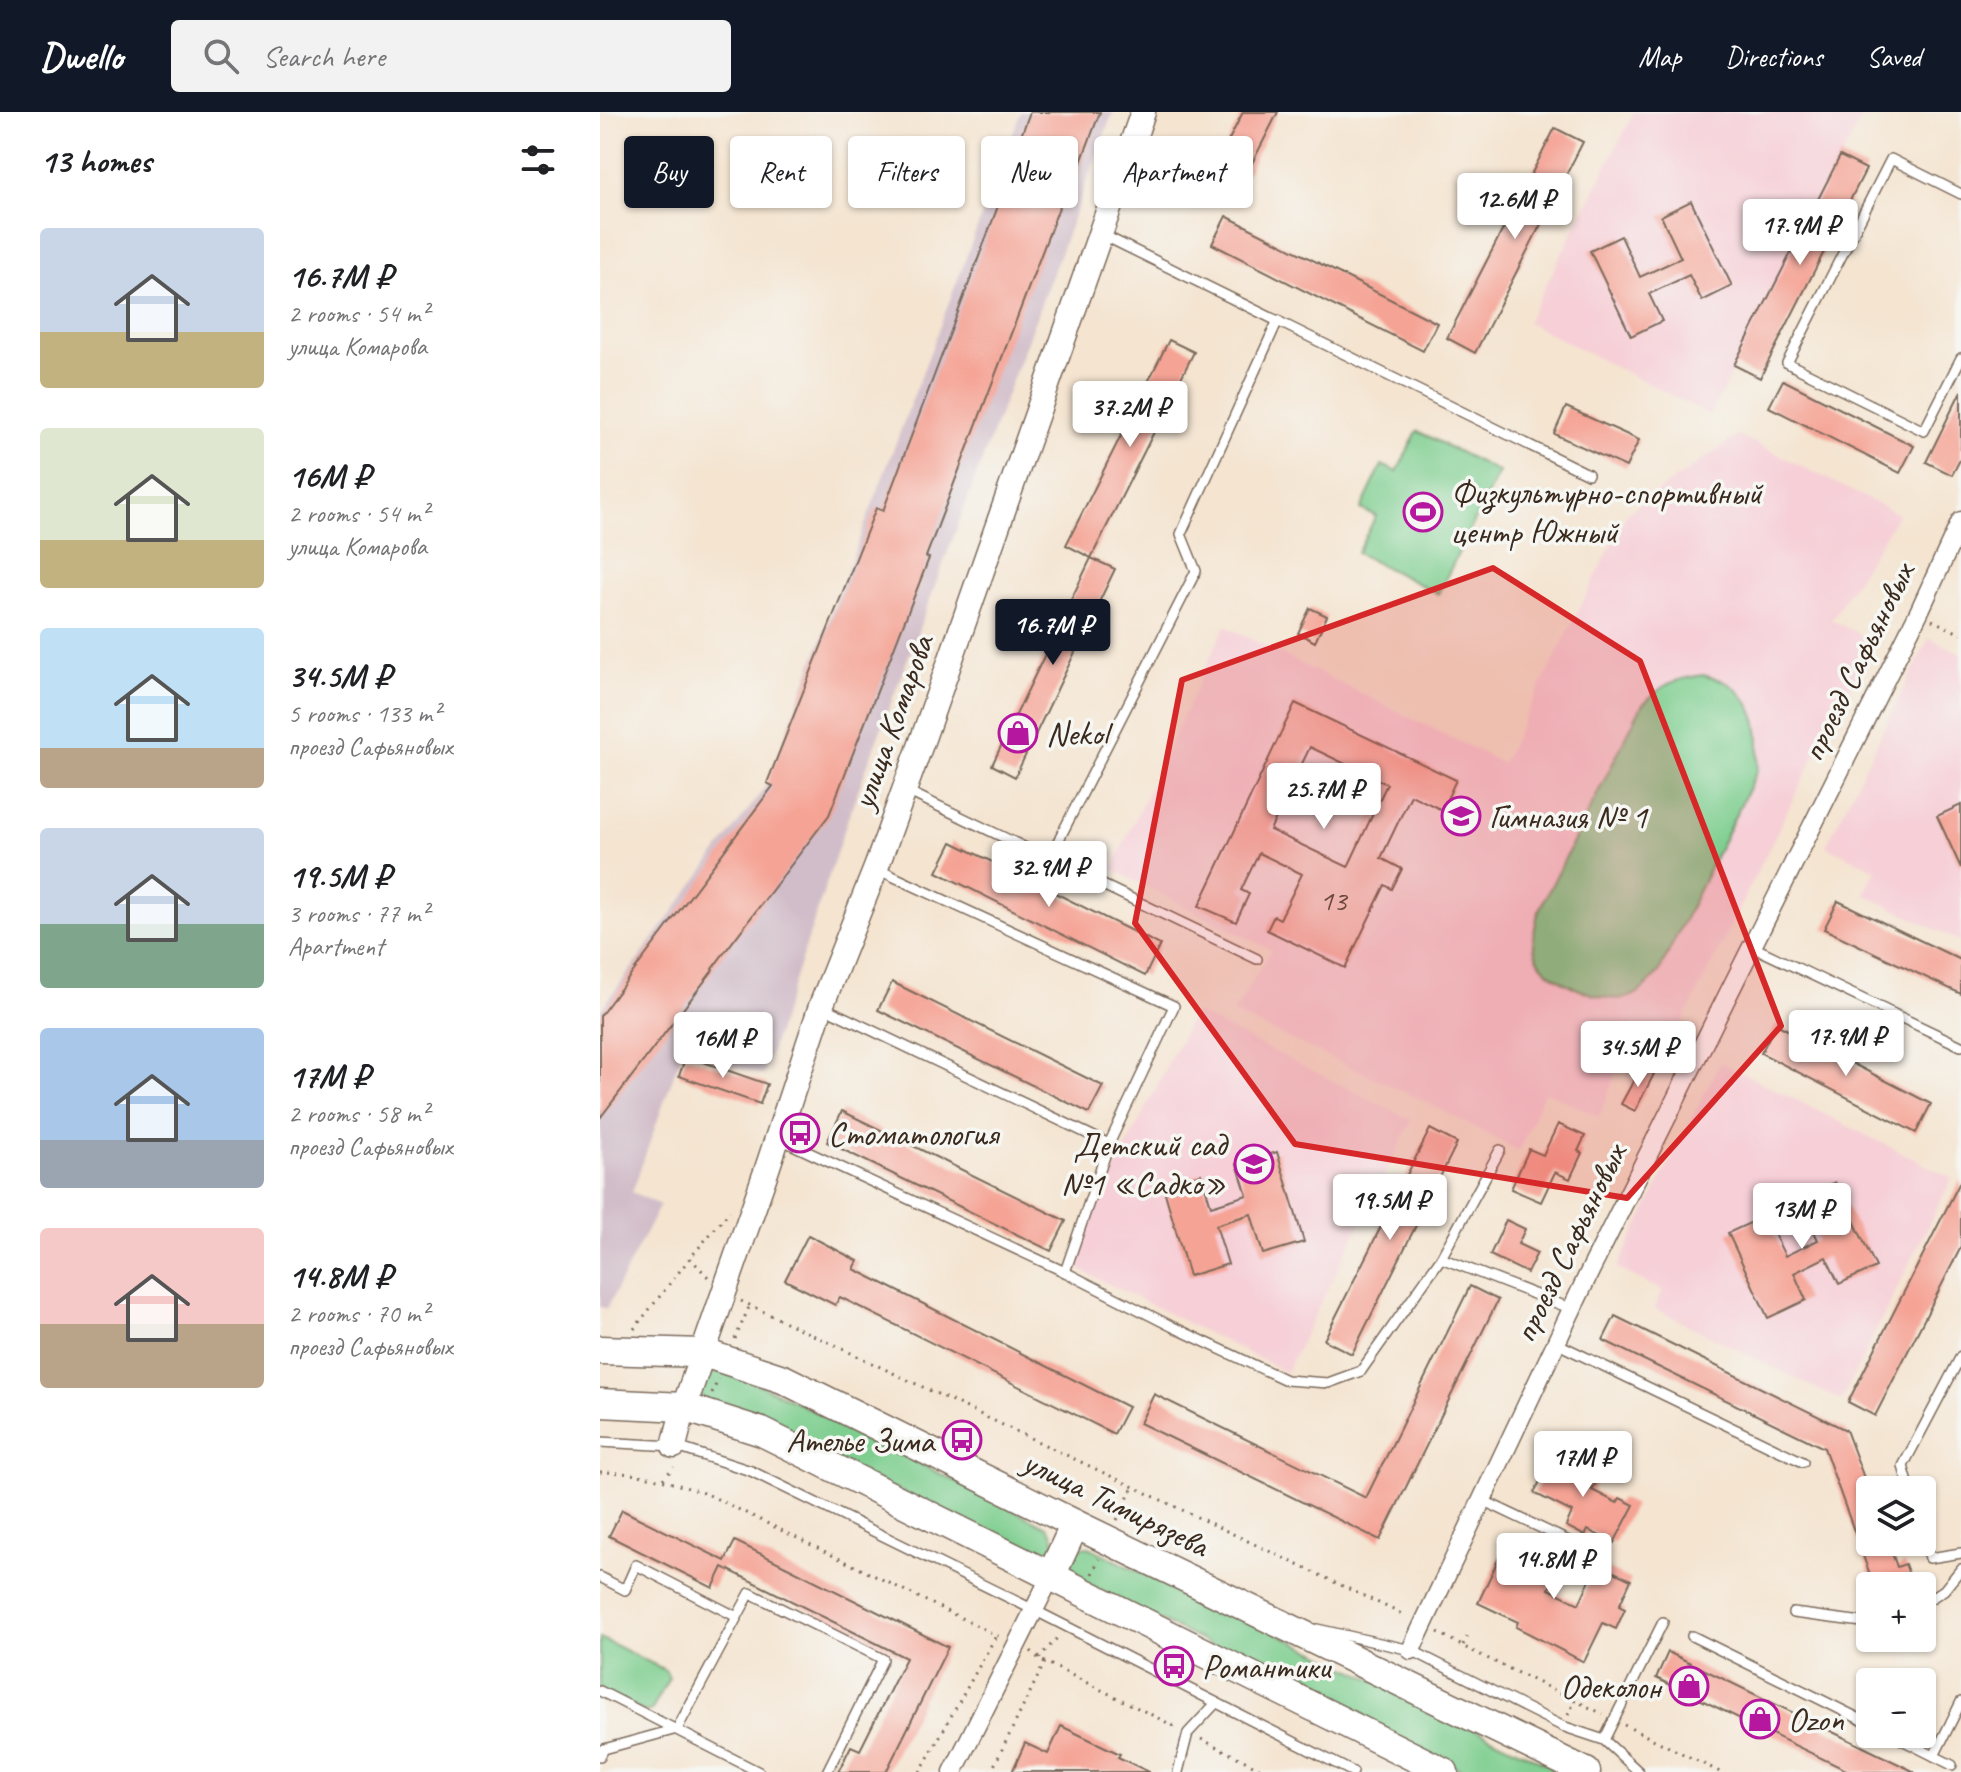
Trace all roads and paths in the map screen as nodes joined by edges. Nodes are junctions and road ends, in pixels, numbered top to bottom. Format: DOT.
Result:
graph roads {
  1 [pos="1143,112"];
  2 [pos="1961,194"];
  3 [pos="1100,233"];
  4 [pos="1278,320"];
  5 [pos="1961,358"];
  6 [pos="1588,474"];
  7 [pos="1961,523"];
  8 [pos="1919,612"];
  9 [pos="1961,634"];
  10 [pos="905,790"];
  11 [pos="1049,859"];
  12 [pos="876,868"];
  13 [pos="1751,946"];
  14 [pos="1257,959"];
  15 [pos="821,1006"];
  16 [pos="1961,1046"];
  17 [pos="778,1138"];
  18 [pos="1109,1144"];
  19 [pos="1500,1150"];
  20 [pos="738,1202"];
  21 [pos="690,1258"];
  22 [pos="1441,1258"];
  23 [pos="1065,1272"];
  24 [pos="724,1292"];
  25 [pos="1572,1309"];
  26 [pos="1556,1343"];
  27 [pos="609,1350"];
  28 [pos="704,1353"];
  29 [pos="1961,1356"];
  30 [pos="600,1403"];
  31 [pos="684,1407"];
  32 [pos="600,1442"];
  33 [pos="674,1446"];
  34 [pos="1803,1462"];
  35 [pos="600,1472"];
  36 [pos="1906,1476"];
  37 [pos="1482,1500"];
  38 [pos="1075,1524"];
  39 [pos="1581,1547"];
  40 [pos="1961,1553"];
  41 [pos="1929,1556"];
  42 [pos="1961,1569"];
  43 [pos="1051,1576"];
  44 [pos="600,1577"];
  45 [pos="1936,1595"];
  46 [pos="1034,1610"];
  47 [pos="1793,1613"];
  48 [pos="737,1617"];
  49 [pos="1267,1617"];
  50 [pos="1856,1621"];
  51 [pos="1663,1622"];
  52 [pos="1423,1624"];
  53 [pos="1470,1631"];
  54 [pos="996,1636"];
  55 [pos="1692,1636"];
  56 [pos="1020,1640"];
  57 [pos="1462,1646"];
  58 [pos="1411,1650"];
  59 [pos="1045,1662"];
  60 [pos="600,1691"];
  61 [pos="1961,1702"];
  62 [pos="1216,1703"];
  63 [pos="1856,1717"];
  64 [pos="1614,1720"];
  65 [pos="677,1729"];
  66 [pos="1188,1733"];
  67 [pos="1604,1740"];
  68 [pos="1918,1748"];
  69 [pos="600,1756"];
  70 [pos="1934,1756"];
  71 [pos="1952,1765"];
  72 [pos="753,1771"];
  73 [pos="827,1772"];
  74 [pos="920,1772"];
  75 [pos="953,1772"];
  76 [pos="991,1772"];
  77 [pos="1178,1772"];
  78 [pos="1267,1772"];
  79 [pos="1353,1772"];
  80 [pos="1444,1772"];
  81 [pos="1586,1772"];
  82 [pos="1639,1772"];
  83 [pos="1720,1772"];
  1 -- 3 [label="street, улица Комарова"];
  2 -- 5 [label="lane"];
  3 -- 4 [label="lane"];
  3 -- 10 [label="street, улица Комарова"];
  4 -- 6 [label="lane"];
  4 -- 11 [label="lane"];
  7 -- 8 [label="street, проезд Сафьяновых"];
  8 -- 9 [label="path"];
  8 -- 13 [label="street, проезд Сафьяновых"];
  10 -- 11 [label="lane"];
  10 -- 12 [label="street, улица Комарова"];
  11 -- 14 [label="lane"];
  12 -- 15 [label="street, улица Комарова"];
  12 -- 18 [label="lane"];
  13 -- 16 [label="lane"];
  13 -- 25 [label="street, проезд Сафьяновых"];
  15 -- 17 [label="street, улица Комарова"];
  15 -- 18 [label="lane"];
  17 -- 23 [label="lane"];
  17 -- 24 [label="street, улица Комарова"];
  18 -- 23 [label="lane"];
  19 -- 22 [label="lane"];
  20 -- 21 [label="path"];
  21 -- 24 [label="path"];
  21 -- 27 [label="path"];
  22 -- 23 [label="lane"];
  22 -- 25 [label="lane"];
  24 -- 28 [label="street, улица Комарова"];
  24 -- 52 [label="path"];
  25 -- 26 [label="street, проезд Сафьяновых"];
  26 -- 34 [label="lane"];
  26 -- 37 [label="street, проезд Сафьяновых"];
  27 -- 28 [label="main road, улица Тимирязева"];
  28 -- 31 [label="street, улица Комарова"];
  28 -- 38 [label="main road, улица Тимирязева"];
  29 -- 36 [label="lane"];
  30 -- 31 [label="main road"];
  31 -- 33 [label="street, улица Комарова"];
  31 -- 43 [label="main road"];
  32 -- 33 [label="lane"];
  33 -- 46 [label="lane"];
  35 -- 54 [label="path"];
  37 -- 39 [label="lane"];
  37 -- 52 [label="street, проезд Сафьяновых"];
  38 -- 43 [label="main road"];
  38 -- 49 [label="main road, улица Тимирязева"];
  40 -- 41 [label="lane"];
  42 -- 45 [label="lane"];
  43 -- 46 [label="street"];
  43 -- 80 [label="main road"];
  44 -- 48 [label="lane"];
  46 -- 56 [label="street"];
  46 -- 62 [label="lane"];
  47 -- 50 [label="lane"];
  48 -- 65 [label="lane"];
  48 -- 73 [label="lane"];
  49 -- 58 [label="lane"];
  49 -- 81 [label="main road, улица Тимирязева"];
  51 -- 64 [label="lane"];
  52 -- 57 [label="path"];
  52 -- 58 [label="street, проезд Сафьяновых"];
  53 -- 57 [label="path"];
  54 -- 56 [label="path"];
  54 -- 74 [label="path"];
  55 -- 63 [label="lane"];
  56 -- 59 [label="path"];
  56 -- 75 [label="street"];
  57 -- 64 [label="path"];
  58 -- 67 [label="lane"];
  59 -- 66 [label="path"];
  59 -- 76 [label="path"];
  60 -- 65 [label="lane"];
  61 -- 70 [label="lane"];
  62 -- 66 [label="lane"];
  62 -- 79 [label="lane"];
  64 -- 67 [label="lane"];
  64 -- 83 [label="path"];
  65 -- 69 [label="lane"];
  65 -- 72 [label="lane"];
  66 -- 77 [label="lane"];
  66 -- 78 [label="path"];
  67 -- 82 [label="lane"];
  68 -- 70 [label="lane"];
  70 -- 71 [label="lane"];
}
